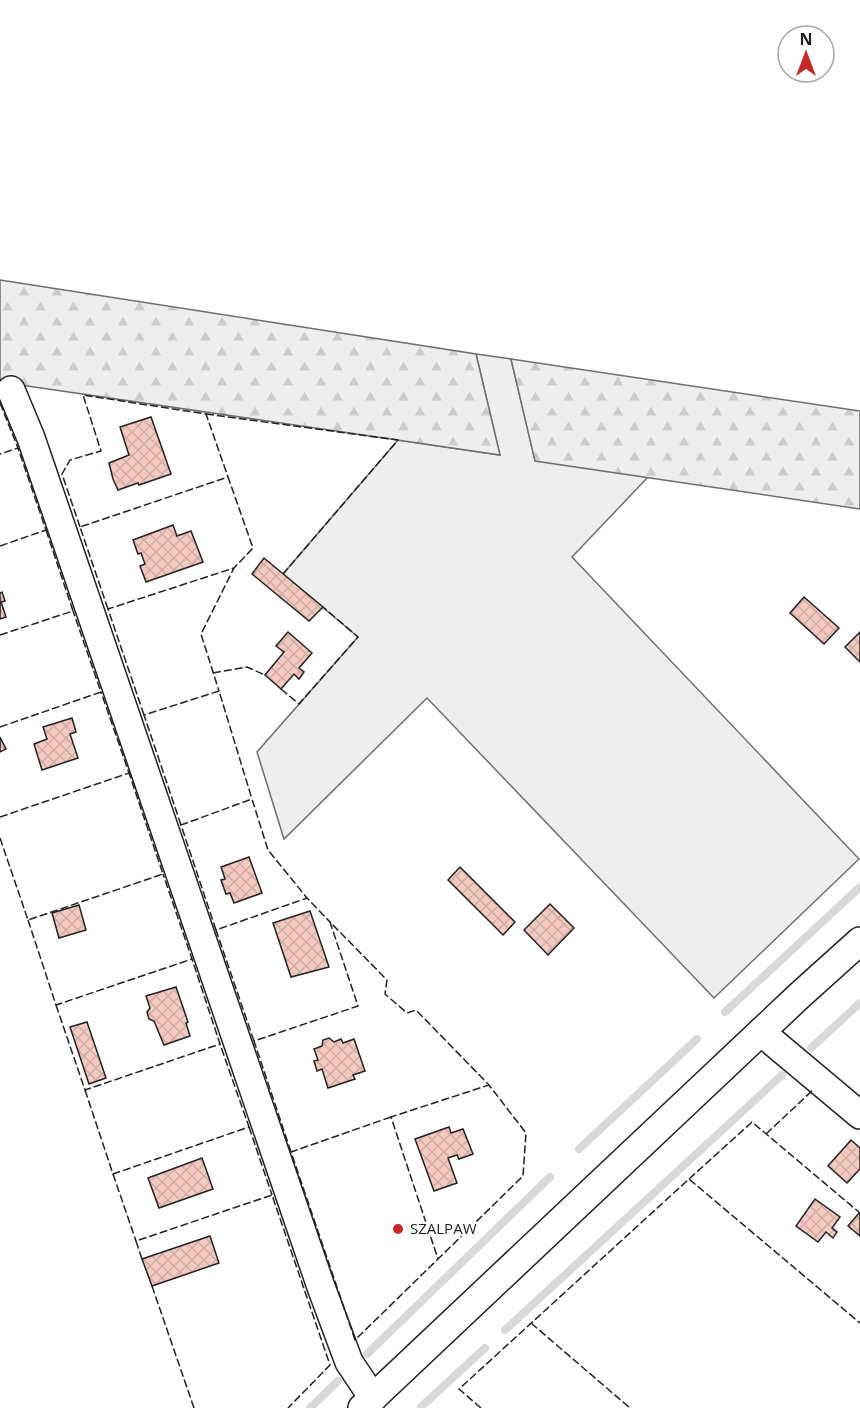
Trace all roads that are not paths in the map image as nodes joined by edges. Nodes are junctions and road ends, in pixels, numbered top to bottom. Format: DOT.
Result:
graph roads {
  1 [pos="12,390"];
  2 [pos="860,941"];
  3 [pos="761,1032"];
  4 [pos="860,1115"];
  5 [pos="368,1403"];
  1 -- 5 [label="street"];
  2 -- 3 [label="street"];
  3 -- 4 [label="street"];
  3 -- 5 [label="street"];
}
